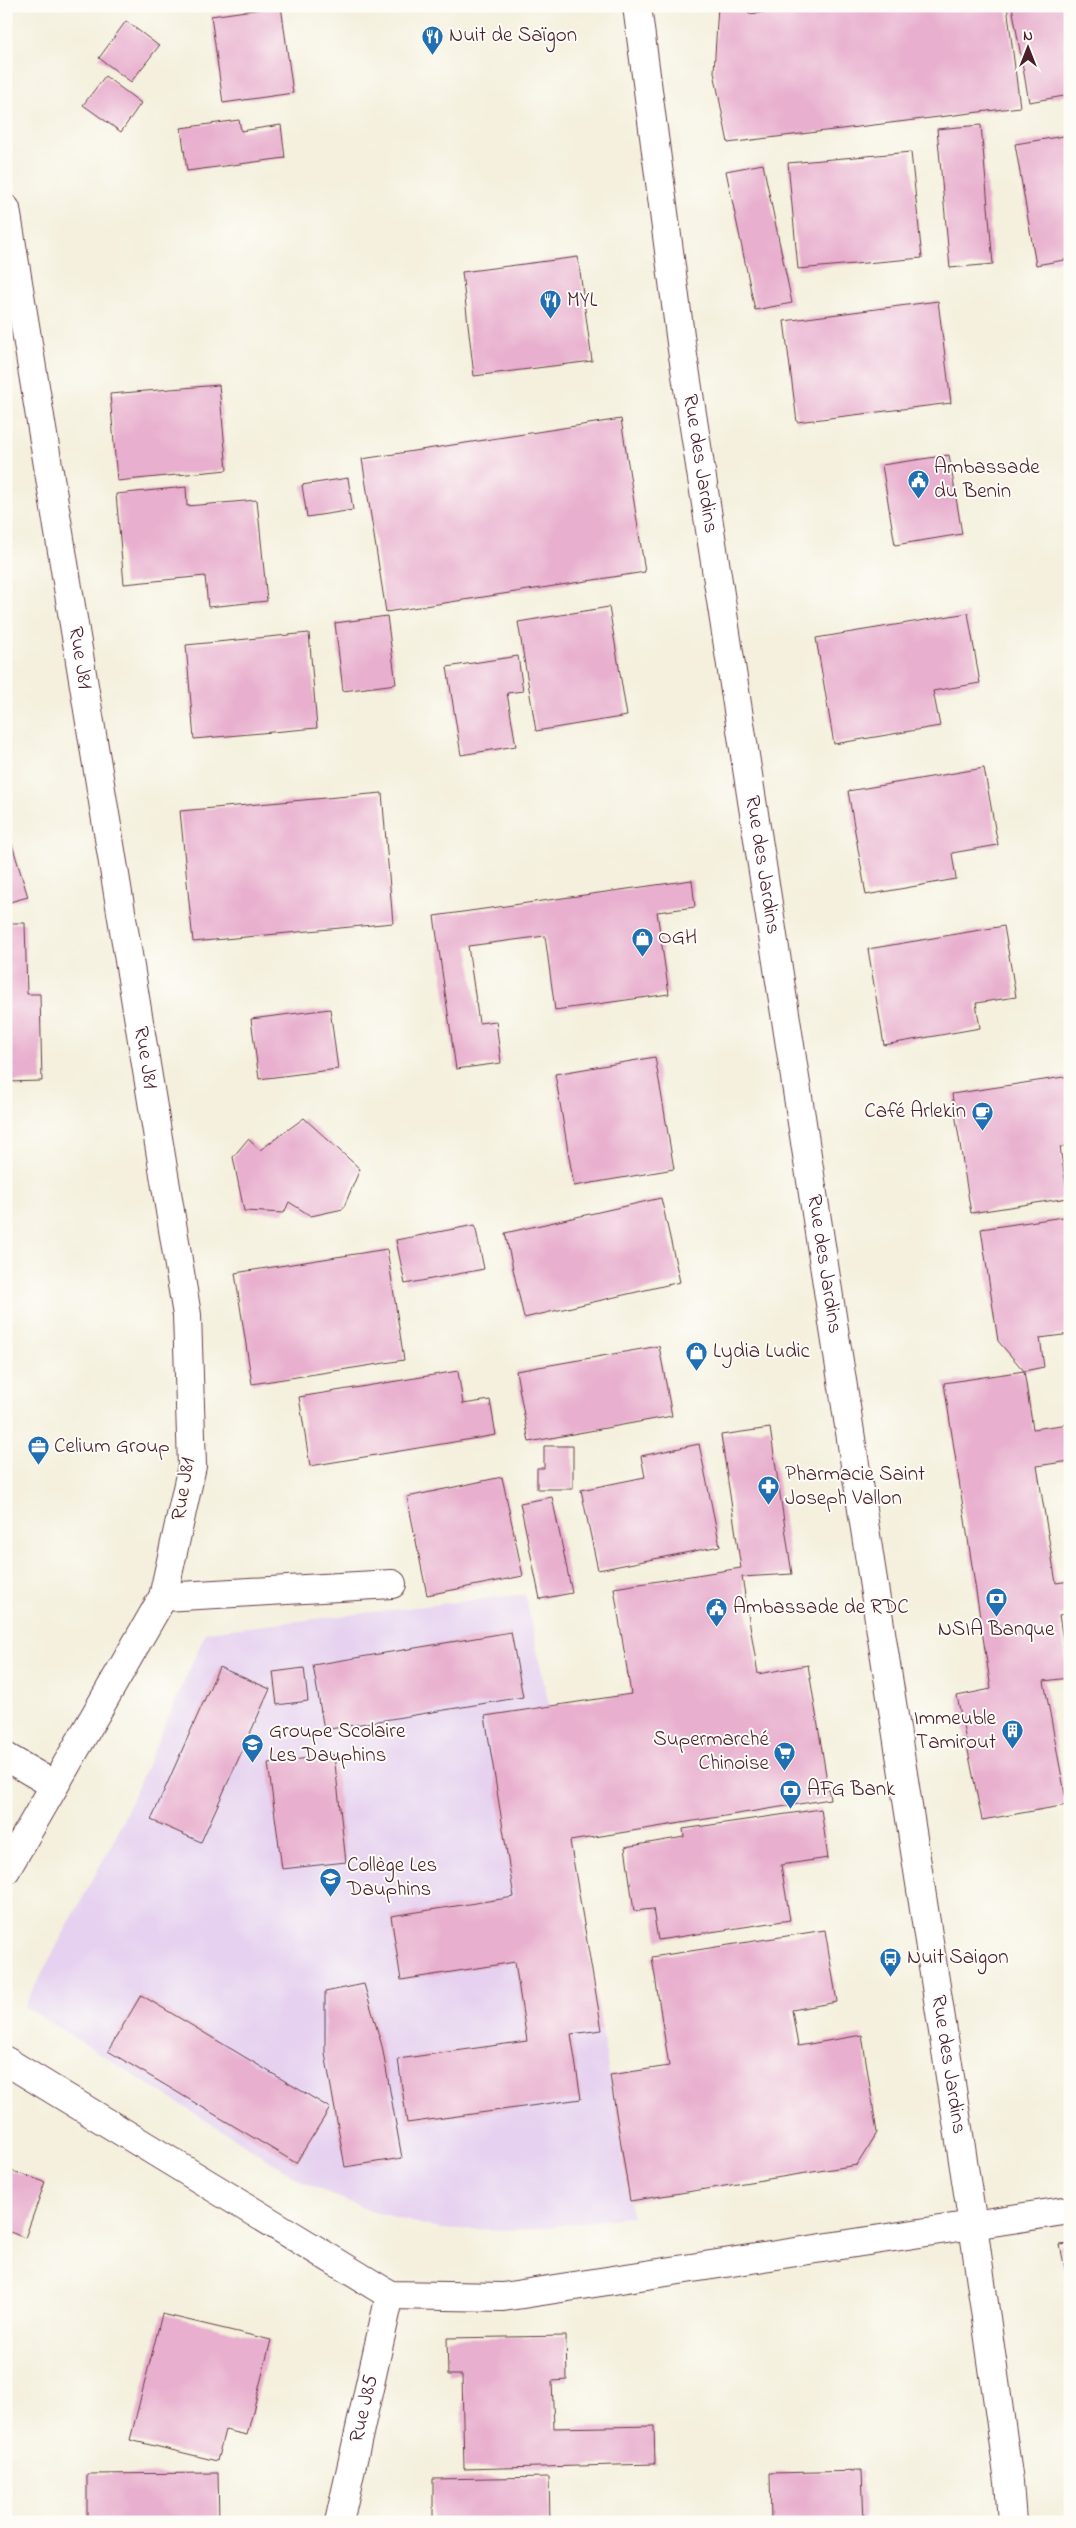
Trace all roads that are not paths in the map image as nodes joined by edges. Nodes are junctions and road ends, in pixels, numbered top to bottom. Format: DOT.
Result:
graph roads {
  1 [pos="637,6"];
  2 [pos="6,210"];
  3 [pos="392,1584"];
  4 [pos="163,1597"];
  5 [pos="6,1757"];
  6 [pos="54,1785"];
  7 [pos="6,1870"];
  8 [pos="6,2060"];
  9 [pos="1070,2210"];
  10 [pos="973,2225"];
  11 [pos="390,2295"];
  12 [pos="339,2522"];
  13 [pos="1012,2522"];
  1 -- 10 [label="street, Rue des Jardins"];
  2 -- 4 [label="street, Rue J81"];
  3 -- 4 [label="street"];
  4 -- 6 [label="street, Rue J81"];
  5 -- 6 [label="street"];
  6 -- 7 [label="street, Rue J81"];
  8 -- 11 [label="street"];
  9 -- 10 [label="street"];
  10 -- 11 [label="street"];
  10 -- 13 [label="street, Rue des Jardins"];
  11 -- 12 [label="street, Rue J85"];
}
